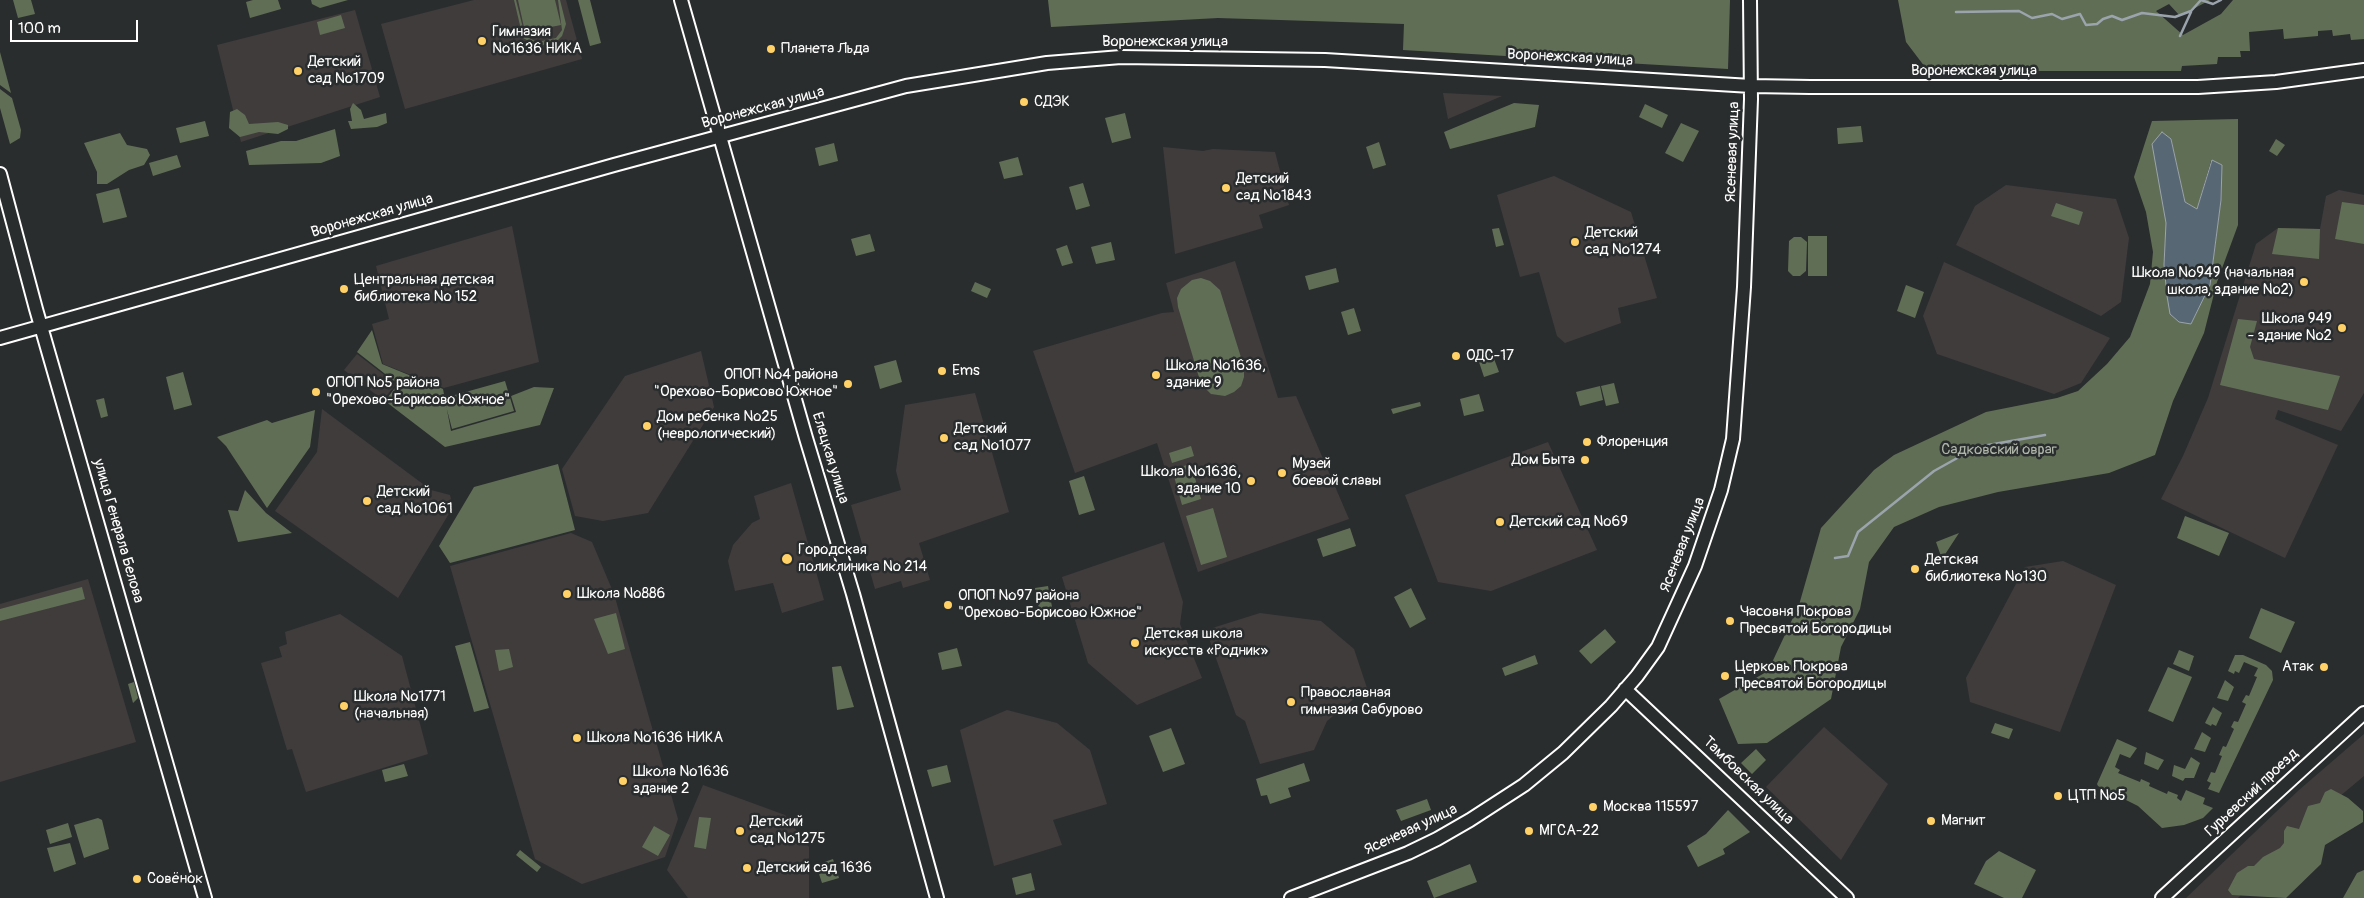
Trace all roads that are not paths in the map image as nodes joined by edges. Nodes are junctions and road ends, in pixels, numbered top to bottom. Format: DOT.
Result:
graph roads {
  1 [pos="681,0"];
  2 [pos="1750,0"];
  3 [pos="2364,70"];
  4 [pos="1751,86"];
  5 [pos="720,136"];
  6 [pos="0,174"];
  7 [pos="41,326"];
  8 [pos="0,338"];
  9 [pos="1625,689"];
  10 [pos="2364,713"];
  11 [pos="205,898"];
  12 [pos="937,898"];
  13 [pos="1291,898"];
  14 [pos="1847,898"];
  15 [pos="2162,898"];
  1 -- 5 [label="street, Елецкая улица"];
  2 -- 4 [label="street, Ясеневая улица"];
  3 -- 4 [label="street, Воронежская улица"];
  4 -- 5 [label="street, Воронежская улица"];
  4 -- 9 [label="street, Ясеневая улица"];
  5 -- 7 [label="street, Воронежская улица"];
  5 -- 12 [label="street, Елецкая улица"];
  6 -- 7 [label="street, улица Генерала Белова"];
  7 -- 8 [label="street, Воронежская улица"];
  7 -- 11 [label="street, улица Генерала Белова"];
  9 -- 13 [label="street, Ясеневая улица"];
  9 -- 14 [label="street, Тамбовская улица"];
  10 -- 15 [label="street, Гурьевский проезд"];
}
